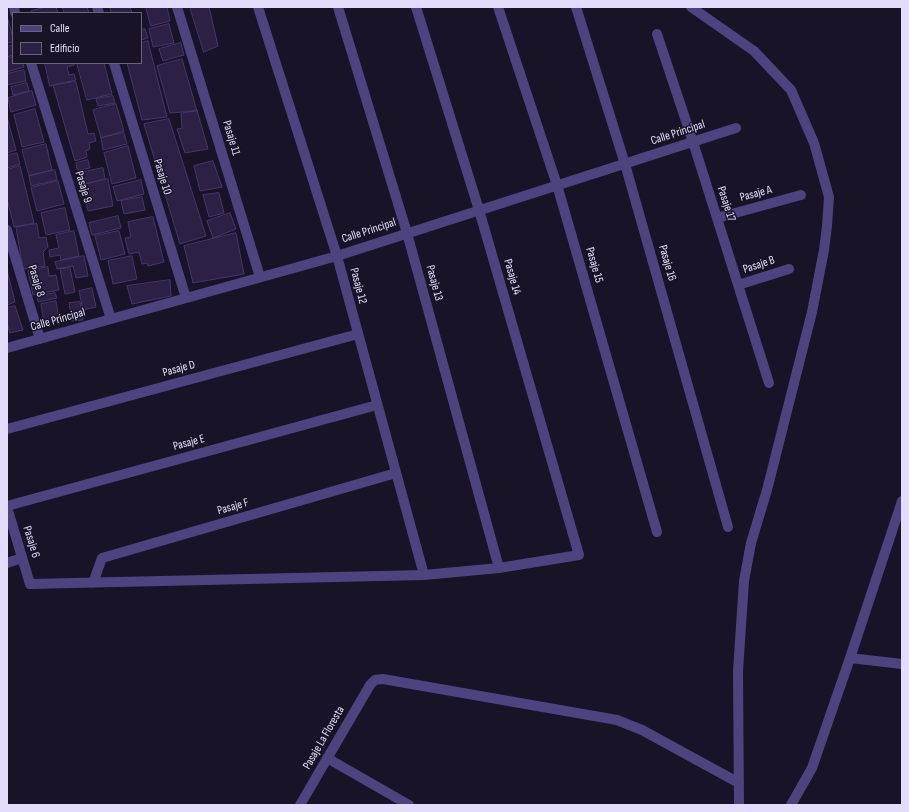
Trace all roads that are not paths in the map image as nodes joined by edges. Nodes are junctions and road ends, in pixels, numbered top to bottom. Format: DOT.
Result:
graph roads {
  1 [pos="177,7"];
  2 [pos="258,7"];
  3 [pos="338,7"];
  4 [pos="416,7"];
  5 [pos="498,7"];
  6 [pos="576,7"];
  7 [pos="691,7"];
  8 [pos="657,34"];
  9 [pos="31,64"];
  10 [pos="114,64"];
  11 [pos="736,128"];
  12 [pos="693,142"];
  13 [pos="625,164"];
  14 [pos="557,185"];
  15 [pos="801,195"];
  16 [pos="479,210"];
  17 [pos="717,218"];
  18 [pos="7,230"];
  19 [pos="407,233"];
  20 [pos="337,256"];
  21 [pos="789,269"];
  22 [pos="260,277"];
  23 [pos="738,285"];
  24 [pos="186,298"];
  25 [pos="110,319"];
  26 [pos="358,334"];
  27 [pos="40,339"];
  28 [pos="7,348"];
  29 [pos="769,382"];
  30 [pos="377,404"];
  31 [pos="7,429"];
  32 [pos="396,473"];
  33 [pos="902,502"];
  34 [pos="7,507"];
  35 [pos="728,527"];
  36 [pos="656,532"];
  37 [pos="22,558"];
  38 [pos="7,564"];
  39 [pos="499,568"];
  40 [pos="424,574"];
  41 [pos="92,583"];
  42 [pos="850,658"];
  43 [pos="902,664"];
  44 [pos="327,758"];
  45 [pos="739,783"];
  46 [pos="793,804"];
  47 [pos="300,805"];
  48 [pos="409,805"];
  49 [pos="739,805"];
  1 -- 22 [label="street, Pasaje 11"];
  2 -- 20 [label="street, Pasaje 12"];
  3 -- 19 [label="street, Pasaje 13"];
  4 -- 16 [label="street, Pasaje 14"];
  5 -- 14 [label="street, Pasaje 15"];
  6 -- 13 [label="street, Pasaje 16"];
  7 -- 45 [label="street"];
  8 -- 12 [label="street, Pasaje 17"];
  9 -- 25 [label="street, Pasaje 9"];
  10 -- 24 [label="street, Pasaje 10"];
  11 -- 12 [label="street, Calle Principal"];
  12 -- 13 [label="street, Calle Principal"];
  12 -- 17 [label="street, Pasaje 17"];
  13 -- 14 [label="street, Calle Principal"];
  13 -- 35 [label="street, Pasaje 16"];
  14 -- 16 [label="street, Calle Principal"];
  14 -- 36 [label="street, Pasaje 15"];
  15 -- 17 [label="street, Pasaje A"];
  16 -- 19 [label="street, Calle Principal"];
  16 -- 39 [label="street, Pasaje 14"];
  17 -- 23 [label="street, Pasaje 17"];
  18 -- 27 [label="street, Pasaje 8"];
  19 -- 20 [label="street, Calle Principal"];
  19 -- 39 [label="street, Pasaje 13"];
  20 -- 22 [label="street, Calle Principal"];
  20 -- 26 [label="street, Pasaje 12"];
  21 -- 23 [label="street, Pasaje B"];
  22 -- 24 [label="street, Calle Principal"];
  23 -- 29 [label="street, Pasaje 17"];
  24 -- 25 [label="street, Calle Principal"];
  25 -- 27 [label="street, Calle Principal"];
  26 -- 30 [label="street, Pasaje 12"];
  26 -- 31 [label="street, Pasaje D"];
  27 -- 28 [label="street, Calle Principal"];
  30 -- 32 [label="street, Pasaje 12"];
  30 -- 34 [label="street, Pasaje E"];
  32 -- 40 [label="street, Pasaje 12"];
  32 -- 41 [label="street, Pasaje F"];
  33 -- 42 [label="street"];
  34 -- 37 [label="street, Pasaje 6"];
  37 -- 38 [label="street"];
  37 -- 41 [label="street, Pasaje 6"];
  39 -- 40 [label="street"];
  40 -- 41 [label="street"];
  42 -- 43 [label="street"];
  42 -- 46 [label="street"];
  44 -- 45 [label="street, Pasaje La Floresta"];
  44 -- 47 [label="street, Pasaje La Floresta"];
  44 -- 48 [label="street"];
  45 -- 49 [label="street"];
}
